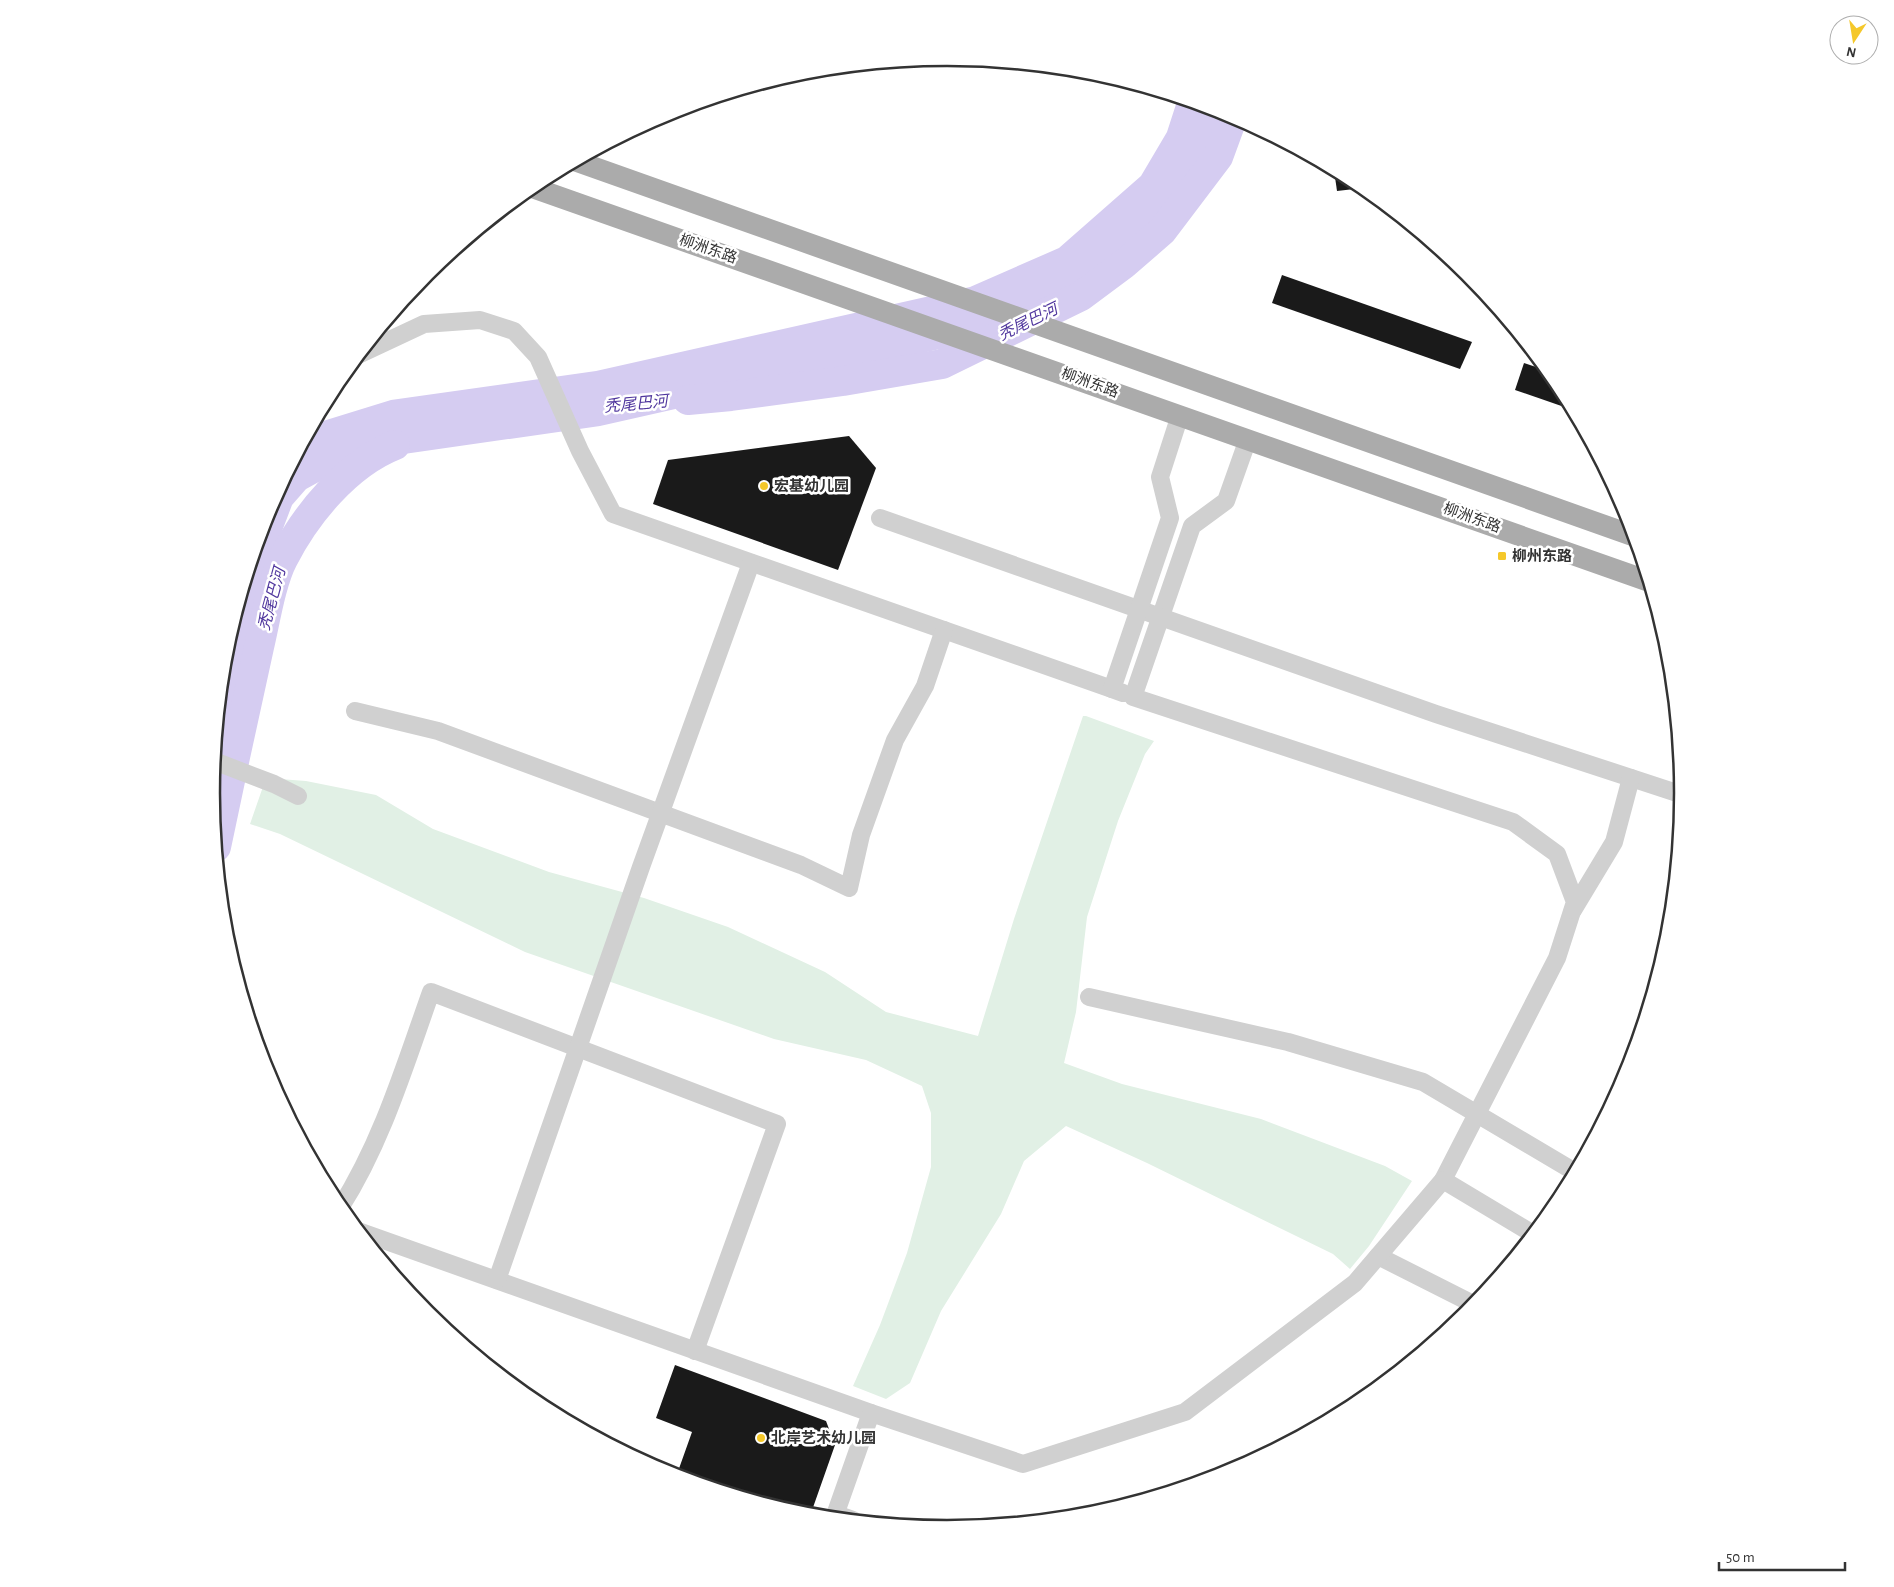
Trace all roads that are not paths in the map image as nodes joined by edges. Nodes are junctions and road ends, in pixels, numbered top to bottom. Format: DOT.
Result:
graph roads {
  1 [pos="584,164"];
  2 [pos="541,190"];
  3 [pos="372,348"];
  4 [pos="1180,415"];
  5 [pos="1248,439"];
  6 [pos="880,518"];
  7 [pos="1626,533"];
  8 [pos="751,563"];
  9 [pos="1641,579"];
  10 [pos="1139,609"];
  11 [pos="1161,617"];
  12 [pos="944,630"];
  13 [pos="1112,689"];
  14 [pos="1133,697"];
  15 [pos="355,711"];
  16 [pos="221,764"];
  17 [pos="1631,778"];
  18 [pos="1674,792"];
  19 [pos="298,796"];
  20 [pos="660,814"];
  21 [pos="1572,913"];
  22 [pos="1088,997"];
  23 [pos="579,1047"];
  24 [pos="1476,1115"];
  25 [pos="1570,1169"];
  26 [pos="1443,1180"];
  27 [pos="344,1201"];
  28 [pos="1528,1231"];
  29 [pos="369,1235"];
  30 [pos="1378,1256"];
  31 [pos="497,1280"];
  32 [pos="1467,1301"];
  33 [pos="695,1351"];
  34 [pos="871,1413"];
  35 [pos="836,1512"];
  1 -- 7 [label="main road"];
  2 -- 4 [label="main road, 柳洲东路"];
  3 -- 8 [label="street"];
  4 -- 5 [label="main road, 柳洲东路"];
  4 -- 10 [label="street"];
  5 -- 9 [label="main road, 柳洲东路"];
  5 -- 11 [label="street"];
  6 -- 10 [label="street"];
  8 -- 12 [label="street"];
  8 -- 20 [label="street"];
  10 -- 11 [label="street"];
  10 -- 13 [label="street"];
  11 -- 14 [label="street"];
  11 -- 17 [label="street"];
  12 -- 13 [label="street"];
  12 -- 20 [label="street"];
  13 -- 14 [label="street"];
  14 -- 21 [label="street"];
  15 -- 20 [label="street"];
  16 -- 19 [label="street"];
  17 -- 18 [label="street"];
  17 -- 21 [label="street"];
  20 -- 23 [label="street"];
  21 -- 24 [label="street"];
  22 -- 24 [label="street"];
  23 -- 27 [label="street"];
  23 -- 31 [label="street"];
  23 -- 33 [label="street"];
  24 -- 25 [label="street"];
  24 -- 26 [label="street"];
  26 -- 28 [label="street"];
  26 -- 30 [label="street"];
  29 -- 31 [label="street"];
  30 -- 32 [label="street"];
  30 -- 34 [label="street"];
  31 -- 33 [label="street"];
  33 -- 34 [label="street"];
  34 -- 35 [label="street"];
}
